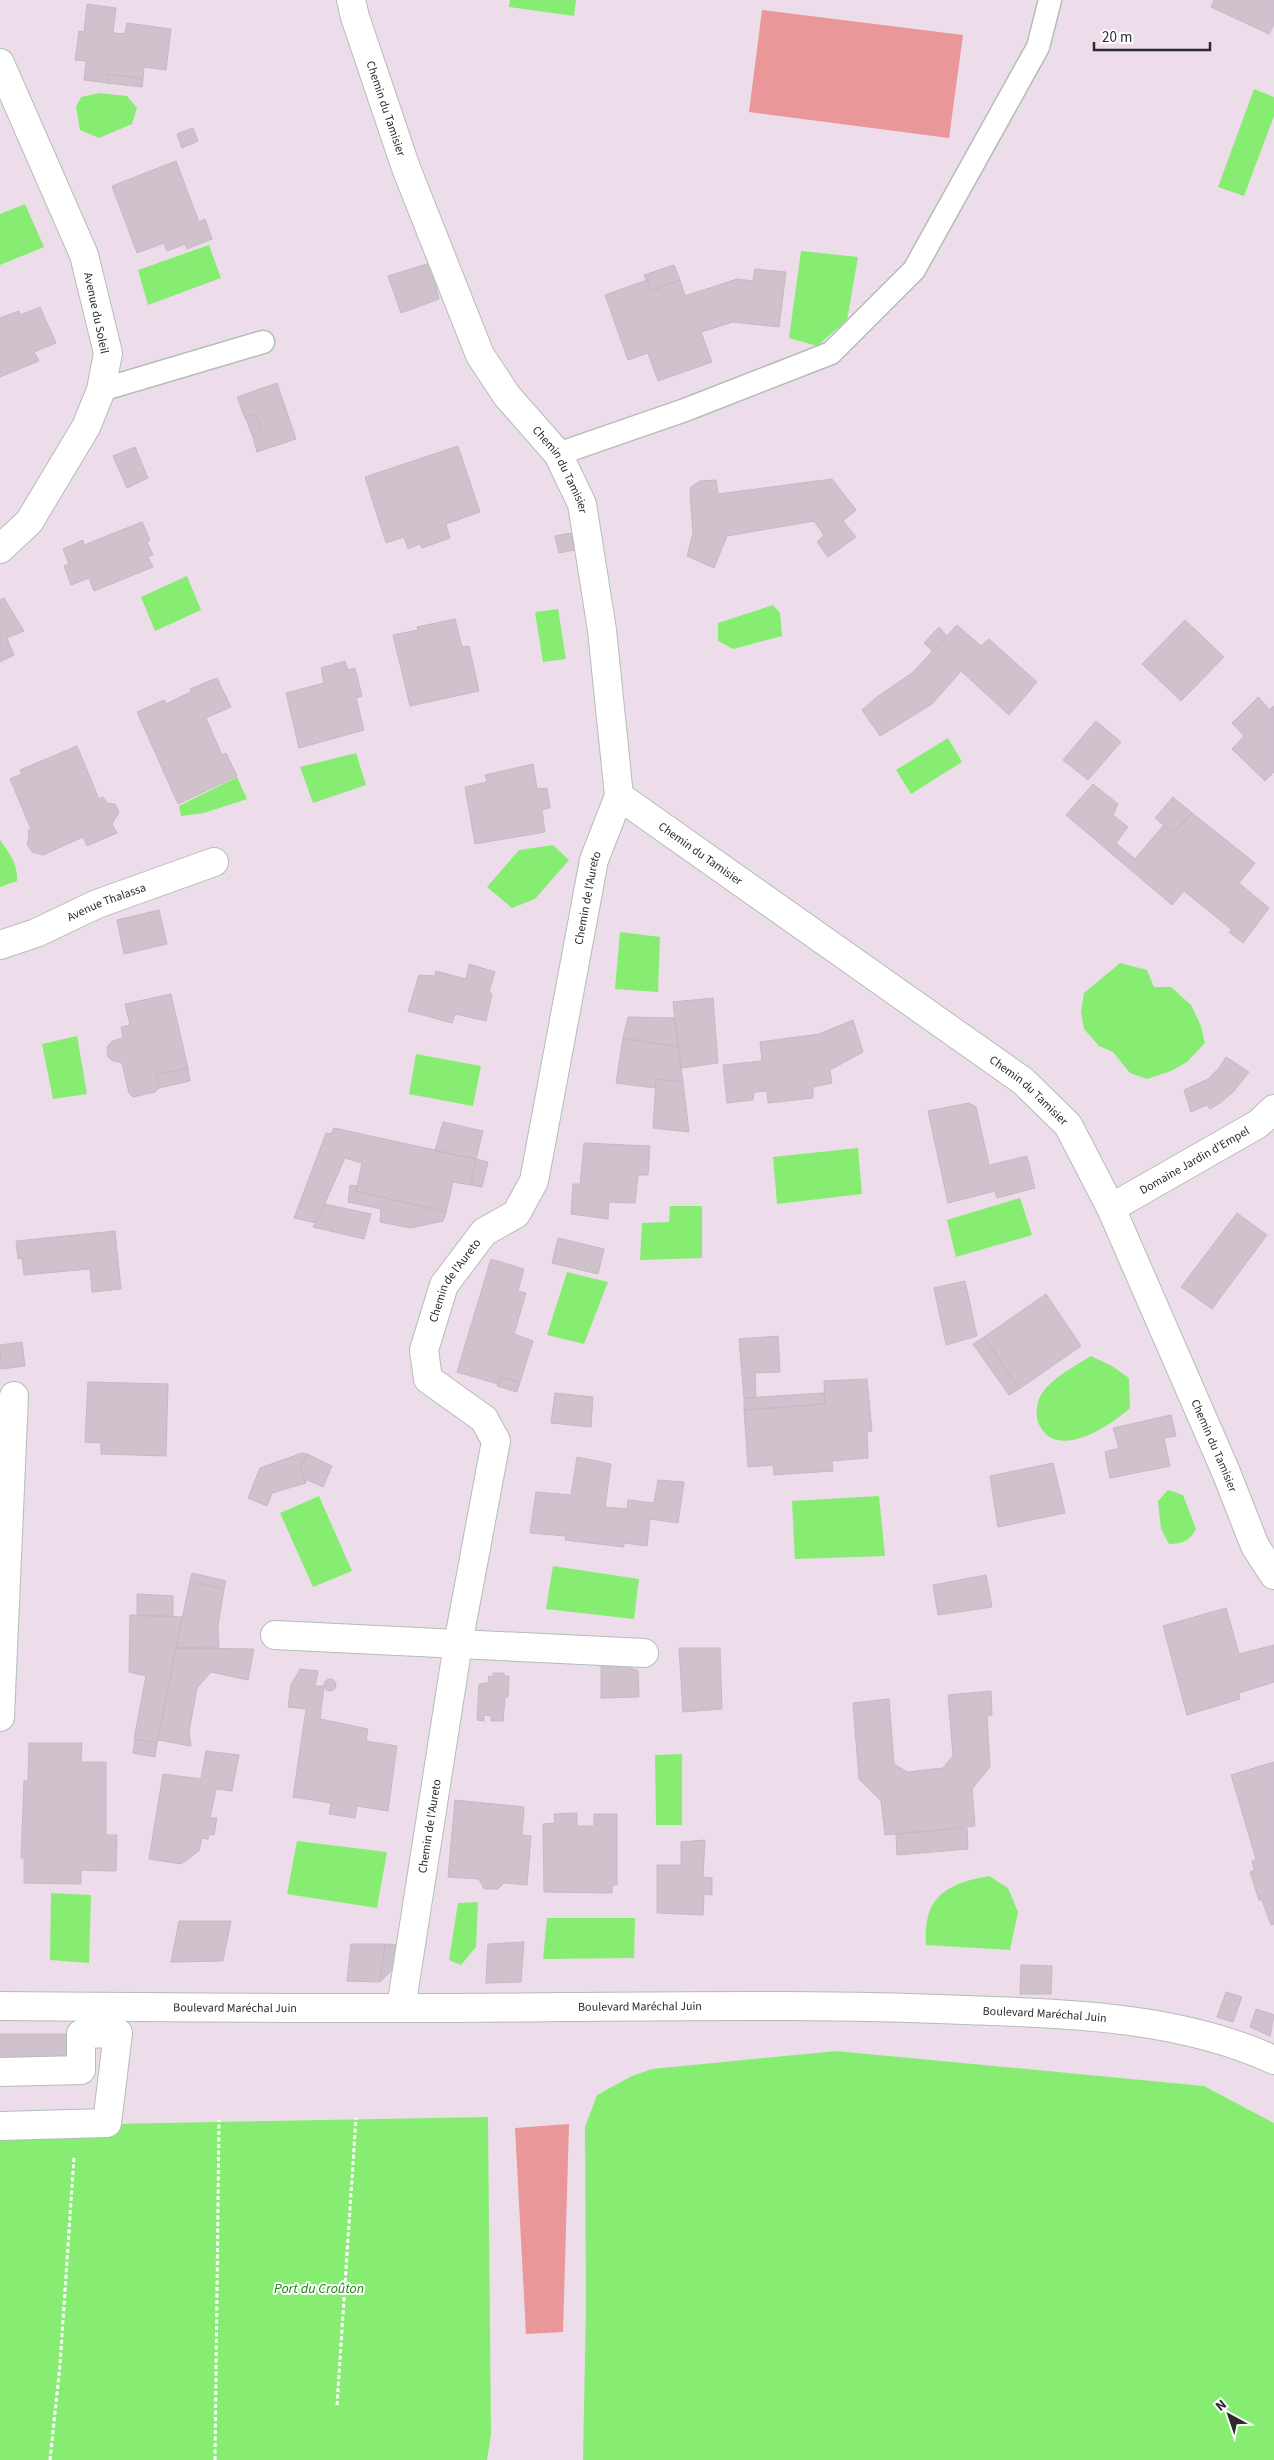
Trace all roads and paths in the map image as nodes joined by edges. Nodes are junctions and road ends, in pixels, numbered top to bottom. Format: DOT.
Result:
graph roads {
  1 [pos="351,0"];
  2 [pos="1050,0"];
  3 [pos="0,63"];
  4 [pos="263,342"];
  5 [pos="101,390"];
  6 [pos="558,454"];
  7 [pos="0,550"];
  8 [pos="619,796"];
  9 [pos="214,862"];
  10 [pos="0,945"];
  11 [pos="1274,1109"];
  12 [pos="1111,1208"];
  13 [pos="14,1396"];
  14 [pos="1274,1575"];
  15 [pos="275,1635"];
  16 [pos="458,1644"];
  17 [pos="644,1653"];
  18 [pos="0,1717"];
  19 [pos="0,2006"];
  20 [pos="401,2008"];
  21 [pos="1274,2060"];
  22 [pos="0,2072"];
  23 [pos="356,2118"];
  24 [pos="218,2120"];
  25 [pos="77,2124"];
  26 [pos="0,2126"];
  27 [pos="337,2405"];
  28 [pos="50,2460"];
  29 [pos="215,2460"];
  1 -- 6 [label="street, Chemin du Tamisier"];
  2 -- 6 [label="lane"];
  3 -- 5 [label="street, Avenue du Soleil"];
  4 -- 5 [label="lane"];
  5 -- 7 [label="street, Avenue du Soleil"];
  6 -- 8 [label="street, Chemin du Tamisier"];
  8 -- 12 [label="street, Chemin du Tamisier"];
  8 -- 16 [label="street, Chemin de l'Aureto"];
  9 -- 10 [label="street, Avenue Thalassa"];
  11 -- 12 [label="street, Domaine Jardin d'Empel"];
  12 -- 14 [label="street, Chemin du Tamisier"];
  13 -- 18 [label="street"];
  15 -- 16 [label="street"];
  16 -- 17 [label="street"];
  16 -- 20 [label="street, Chemin de l'Aureto"];
  19 -- 20 [label="street, Boulevard Maréchal Juin"];
  20 -- 21 [label="street, Boulevard Maréchal Juin"];
  22 -- 25 [label="street"];
  23 -- 27 [label="path"];
  24 -- 29 [label="path"];
  25 -- 26 [label="street"];
  25 -- 28 [label="path"];
}
